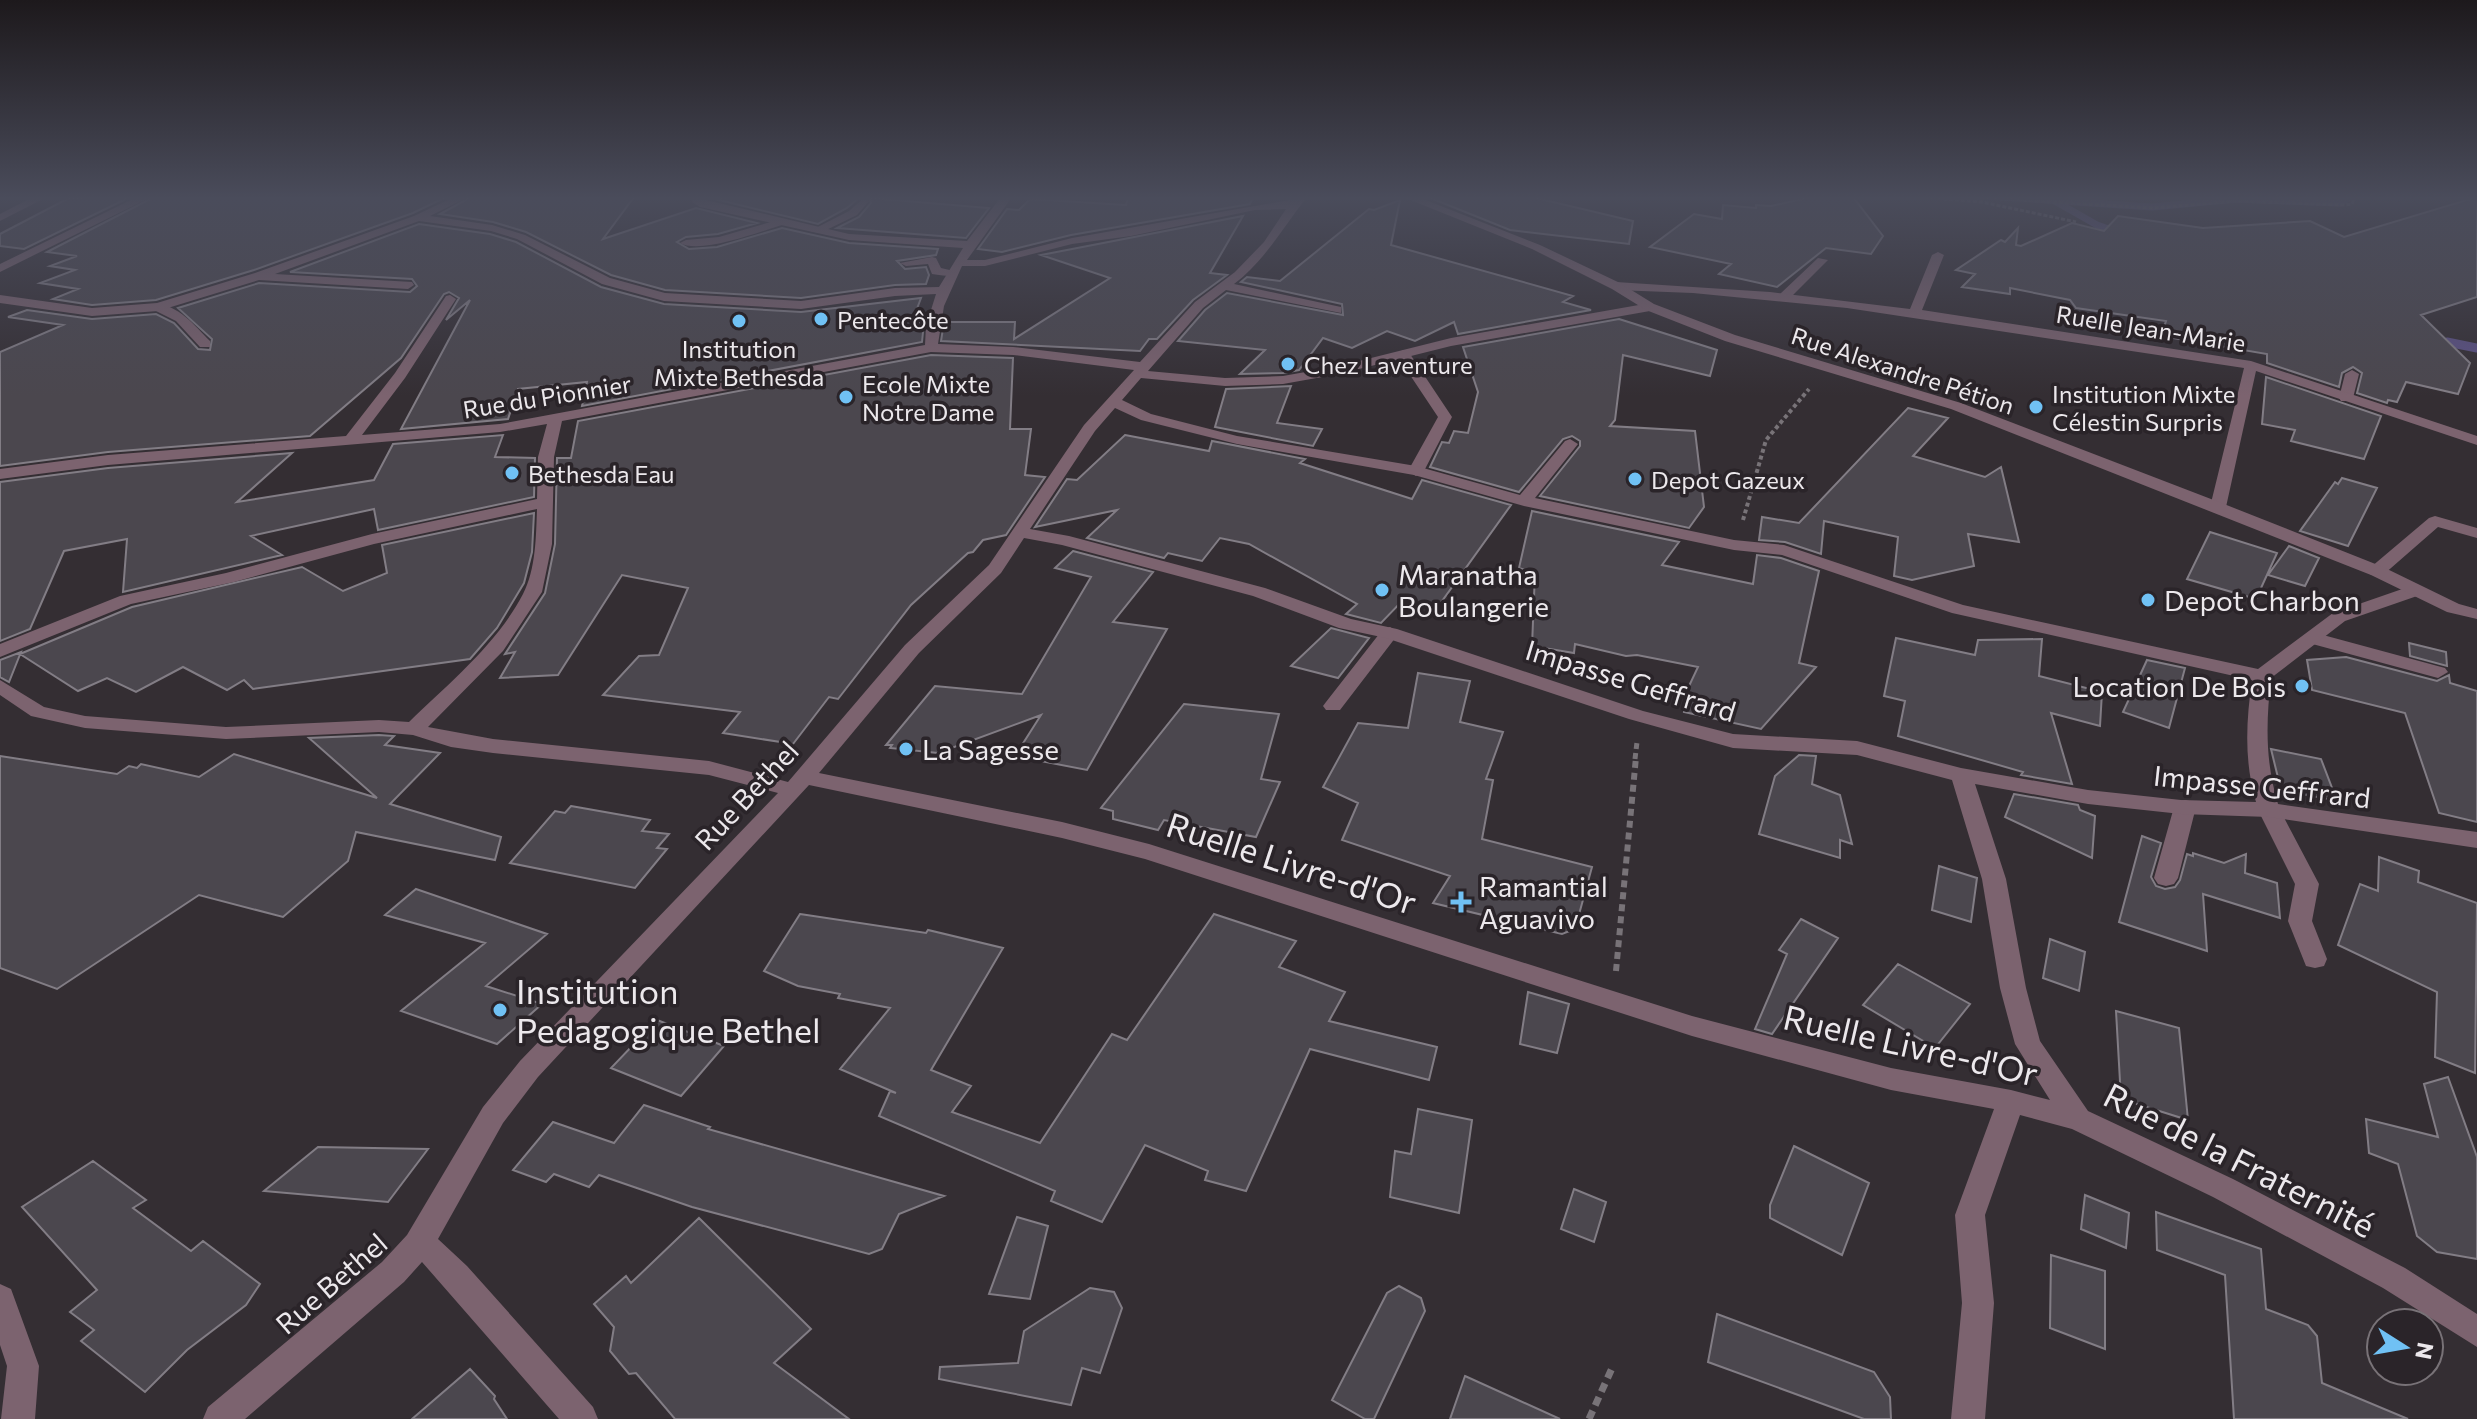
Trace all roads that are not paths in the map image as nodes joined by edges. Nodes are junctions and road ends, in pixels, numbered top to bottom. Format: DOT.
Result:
graph roads {
  1 [pos="294,263"];
  2 [pos="572,263"];
  3 [pos="933,263"];
  4 [pos="959,263"];
  5 [pos="984,263"];
  6 [pos="1248,263"];
  7 [pos="1569,263"];
  8 [pos="1819,263"];
  9 [pos="1935,263"];
  10 [pos="956,268"];
  11 [pos="259,276"];
  12 [pos="408,285"];
  13 [pos="1224,286"];
  14 [pos="1616,286"];
  15 [pos="944,290"];
  16 [pos="1784,297"];
  17 [pos="0,299"];
  18 [pos="450,299"];
  19 [pos="158,307"];
  20 [pos="1650,307"];
  21 [pos="1337,310"];
  22 [pos="1914,315"];
  23 [pos="205,344"];
  24 [pos="931,348"];
  25 [pos="1403,354"];
  26 [pos="2251,365"];
  27 [pos="1142,370"];
  28 [pos="2352,374"];
  29 [pos="2346,398"];
  30 [pos="1113,403"];
  31 [pos="555,420"];
  32 [pos="2477,441"];
  33 [pos="349,442"];
  34 [pos="1570,444"];
  35 [pos="1416,471"];
  36 [pos="0,474"];
  37 [pos="1524,501"];
  38 [pos="543,503"];
  39 [pos="2218,507"];
  40 [pos="1021,533"];
  41 [pos="2477,533"];
  42 [pos="2377,571"];
  43 [pos="2414,591"];
  44 [pos="2477,614"];
  45 [pos="1390,633"];
  46 [pos="2312,638"];
  47 [pos="0,651"];
  48 [pos="2438,672"];
  49 [pos="2262,676"];
  50 [pos="0,686"];
  51 [pos="1333,706"];
  52 [pos="414,729"];
  53 [pos="1961,775"];
  54 [pos="799,784"];
  55 [pos="2185,807"];
  56 [pos="2269,810"];
  57 [pos="2477,840"];
  58 [pos="2166,878"];
  59 [pos="2315,959"];
  60 [pos="2011,1101"];
  61 [pos="2078,1119"];
  62 [pos="418,1245"];
  63 [pos="0,1299"];
  64 [pos="2477,1332"];
  65 [pos="18,1419"];
  66 [pos="220,1419"];
  67 [pos="581,1419"];
  68 [pos="1968,1419"];
  1 -- 11 [label="street"];
  2 -- 15 [label="street"];
  3 -- 10 [label="street"];
  4 -- 10 [label="street"];
  5 -- 10 [label="street"];
  6 -- 13 [label="street, Rue Bethel"];
  7 -- 14 [label="street, Rue Alexandre Pétion"];
  8 -- 16 [label="street"];
  9 -- 22 [label="street"];
  10 -- 15 [label="street"];
  11 -- 12 [label="street"];
  11 -- 19 [label="street"];
  13 -- 21 [label="street"];
  13 -- 27 [label="street, Rue Bethel"];
  14 -- 16 [label="street, Ruelle Jean-Marie"];
  14 -- 20 [label="street, Rue Alexandre Pétion"];
  15 -- 24 [label="street"];
  16 -- 22 [label="street, Ruelle Jean-Marie"];
  17 -- 19 [label="street"];
  18 -- 33 [label="street"];
  19 -- 23 [label="street"];
  20 -- 25 [label="street, Rue du Pionnier"];
  20 -- 39 [label="street, Rue Alexandre Pétion"];
  22 -- 26 [label="street, Ruelle Jean-Marie"];
  24 -- 27 [label="street, Rue du Pionnier"];
  24 -- 31 [label="street, Rue du Pionnier"];
  25 -- 27 [label="street, Rue du Pionnier"];
  25 -- 35 [label="street"];
  26 -- 29 [label="street, Ruelle Jean-Marie"];
  26 -- 39 [label="street"];
  27 -- 30 [label="street, Rue Bethel"];
  28 -- 29 [label="street"];
  29 -- 32 [label="street, Ruelle Jean-Marie"];
  30 -- 35 [label="street"];
  30 -- 40 [label="street, Rue Bethel"];
  31 -- 33 [label="street, Rue du Pionnier"];
  31 -- 38 [label="street"];
  33 -- 36 [label="street, Rue du Pionnier"];
  34 -- 37 [label="street"];
  35 -- 37 [label="street"];
  37 -- 49 [label="street"];
  38 -- 47 [label="street"];
  38 -- 52 [label="street"];
  39 -- 42 [label="street, Rue Alexandre Pétion"];
  40 -- 45 [label="street, Impasse Geffrard"];
  40 -- 54 [label="street, Rue Bethel"];
  41 -- 42 [label="street"];
  42 -- 43 [label="street, Rue Alexandre Pétion"];
  43 -- 44 [label="street, Rue Alexandre Pétion"];
  43 -- 46 [label="street"];
  45 -- 51 [label="street"];
  45 -- 53 [label="street, Impasse Geffrard"];
  46 -- 48 [label="street"];
  46 -- 49 [label="street"];
  49 -- 56 [label="street"];
  50 -- 52 [label="street, Ruelle Livre-d'Or"];
  52 -- 54 [label="street, Ruelle Livre-d'Or"];
  53 -- 55 [label="street, Impasse Geffrard"];
  53 -- 61 [label="street, Rue de la Fraternité"];
  54 -- 60 [label="street, Ruelle Livre-d'Or"];
  54 -- 62 [label="street, Rue Bethel"];
  55 -- 56 [label="street, Impasse Geffrard"];
  55 -- 58 [label="street"];
  56 -- 57 [label="street, Impasse Geffrard"];
  56 -- 59 [label="street"];
  60 -- 61 [label="street, Ruelle Livre-d'Or"];
  60 -- 68 [label="street"];
  61 -- 64 [label="street, Rue de la Fraternité"];
  62 -- 66 [label="street, Rue Bethel"];
  62 -- 67 [label="street"];
  63 -- 65 [label="street"];
}
